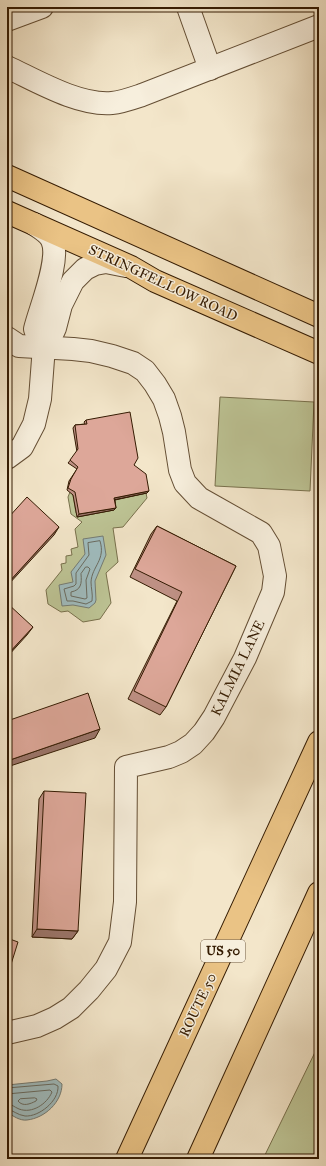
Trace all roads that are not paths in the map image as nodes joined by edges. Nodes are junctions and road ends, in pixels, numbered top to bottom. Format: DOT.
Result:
graph roads {
  1 [pos="42,7"];
  2 [pos="188,7"];
  3 [pos="7,20"];
  4 [pos="319,26"];
  5 [pos="7,67"];
  6 [pos="210,69"];
  7 [pos="7,176"];
  8 [pos="7,212"];
  9 [pos="34,224"];
  10 [pos="131,267"];
  11 [pos="319,316"];
  12 [pos="7,338"];
  13 [pos="44,346"];
  14 [pos="319,353"];
  15 [pos="7,458"];
  16 [pos="319,742"];
  17 [pos="319,893"];
  18 [pos="7,1033"];
  19 [pos="127,1159"];
  20 [pos="198,1159"];
  1 -- 3 [label="street"];
  2 -- 6 [label="street"];
  4 -- 6 [label="street"];
  5 -- 6 [label="street"];
  7 -- 11 [label="main road"];
  8 -- 9 [label="main road, STRINGFELLOW ROAD"];
  9 -- 10 [label="main road, STRINGFELLOW ROAD"];
  9 -- 13 [label="street"];
  10 -- 13 [label="street"];
  10 -- 14 [label="main road, STRINGFELLOW ROAD"];
  12 -- 13 [label="street"];
  13 -- 15 [label="street"];
  13 -- 18 [label="street, KALMIA LANE"];
  16 -- 19 [label="main road, ROUTE 50 / US 50"];
  17 -- 20 [label="main road"];
}
